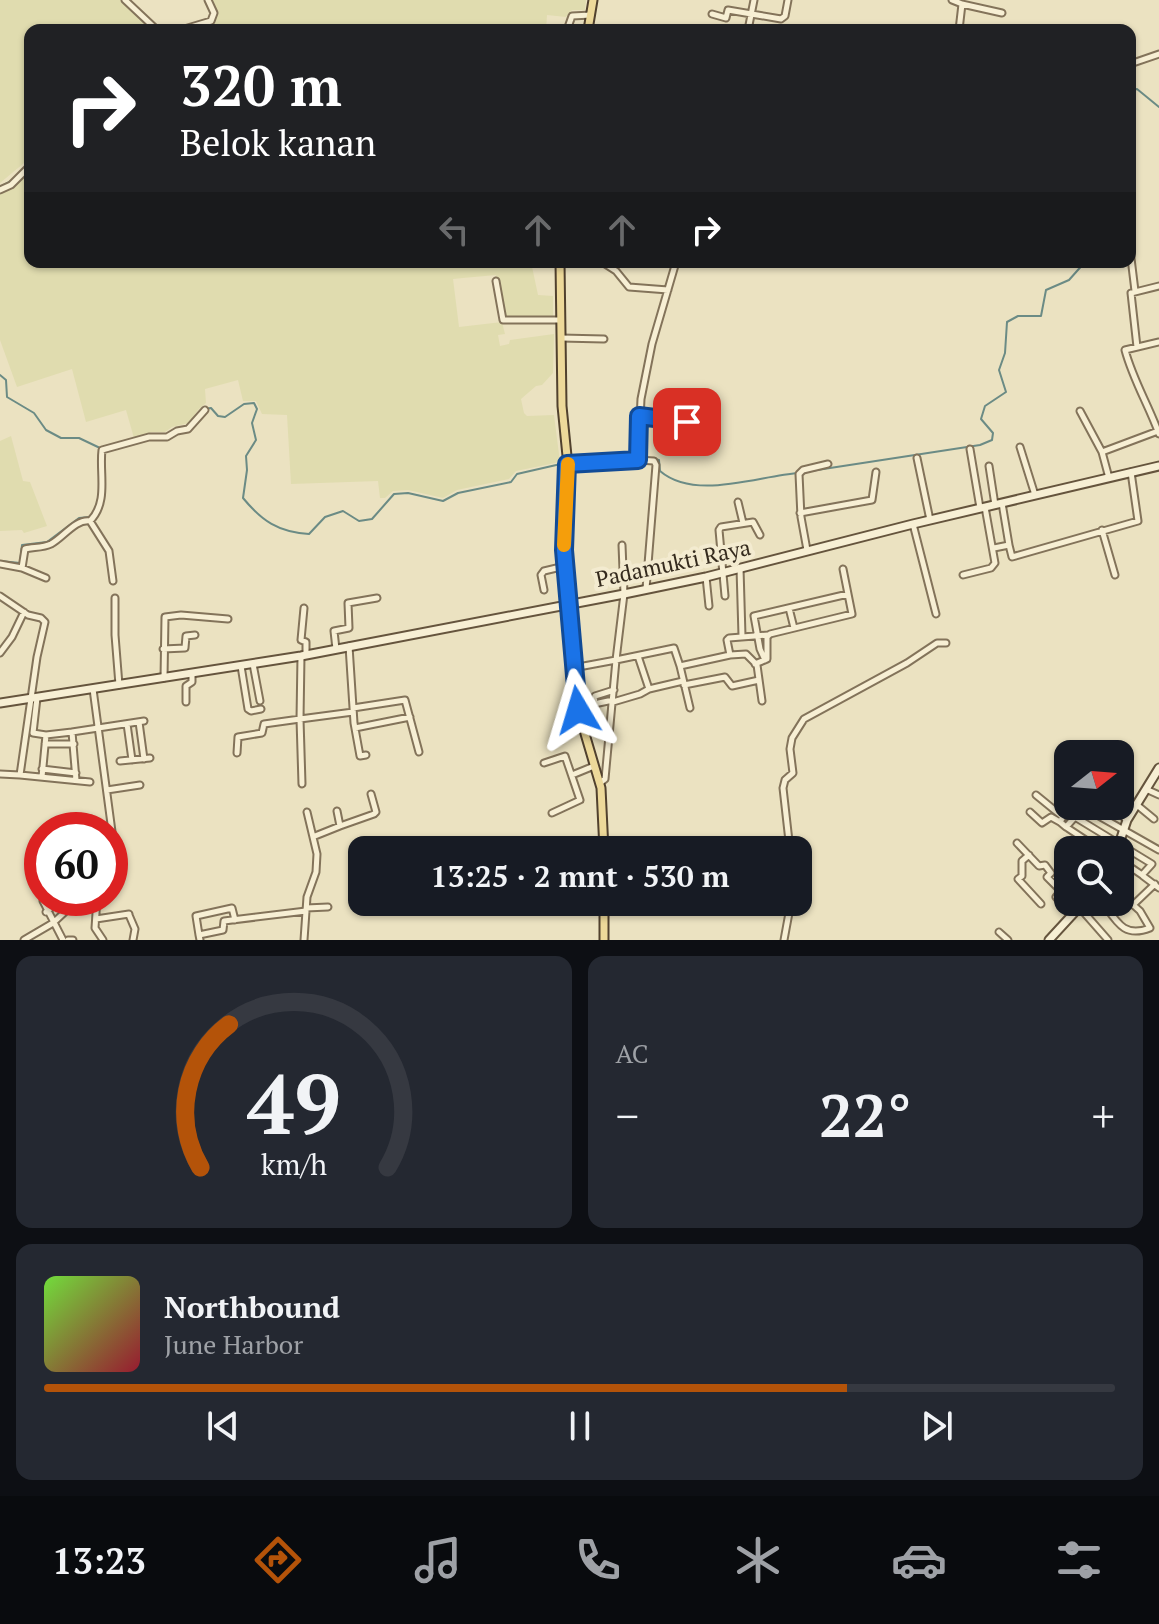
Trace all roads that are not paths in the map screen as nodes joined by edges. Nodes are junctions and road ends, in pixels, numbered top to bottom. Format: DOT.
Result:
graph roads {
  1 [pos="125,0"];
  2 [pos="208,0"];
  3 [pos="593,0"];
  4 [pos="728,0"];
  5 [pos="754,0"];
  6 [pos="788,0"];
  7 [pos="952,0"];
  8 [pos="962,4"];
  9 [pos="728,10"];
  10 [pos="1002,13"];
  11 [pos="712,14"];
  12 [pos="591,15"];
  13 [pos="752,15"];
  14 [pos="151,24"];
  15 [pos="201,24"];
  16 [pos="569,24"];
  17 [pos="589,24"];
  18 [pos="750,24"];
  19 [pos="960,24"];
  20 [pos="1159,54"];
  21 [pos="1136,62"];
  22 [pos="24,172"];
  23 [pos="0,190"];
  24 [pos="560,268"];
  25 [pos="611,268"];
  26 [pos="674,268"];
  27 [pos="1132,268"];
  28 [pos="496,281"];
  29 [pos="1159,286"];
  30 [pos="668,290"];
  31 [pos="1135,291"];
  32 [pos="560,320"];
  33 [pos="560,338"];
  34 [pos="604,339"];
  35 [pos="1159,342"];
  36 [pos="1137,347"];
  37 [pos="205,410"];
  38 [pos="1080,411"];
  39 [pos="639,416"];
  40 [pos="687,422"];
  41 [pos="1158,433"];
  42 [pos="1020,447"];
  43 [pos="970,449"];
  44 [pos="1102,452"];
  45 [pos="917,458"];
  46 [pos="638,460"];
  47 [pos="567,464"];
  48 [pos="828,464"];
  49 [pos="989,466"];
  50 [pos="1158,467"];
  51 [pos="876,472"];
  52 [pos="1131,472"];
  53 [pos="1159,477"];
  54 [pos="1109,478"];
  55 [pos="1035,495"];
  56 [pos="738,502"];
  57 [pos="999,504"];
  58 [pos="983,507"];
  59 [pos="800,513"];
  60 [pos="930,520"];
  61 [pos="90,521"];
  62 [pos="743,523"];
  63 [pos="913,524"];
  64 [pos="1102,530"];
  65 [pos="760,535"];
  66 [pos="622,545"];
  67 [pos="1009,545"];
  68 [pos="994,548"];
  69 [pos="807,550"];
  70 [pos="0,564"];
  71 [pos="566,566"];
  72 [pos="22,568"];
  73 [pos="740,568"];
  74 [pos="843,569"];
  75 [pos="723,572"];
  76 [pos="963,575"];
  77 [pos="1115,575"];
  78 [pos="706,577"];
  79 [pos="46,578"];
  80 [pos="113,581"];
  81 [pos="646,589"];
  82 [pos="544,590"];
  83 [pos="624,594"];
  84 [pos="848,594"];
  85 [pos="0,596"];
  86 [pos="725,596"];
  87 [pos="115,598"];
  88 [pos="377,598"];
  89 [pos="570,603"];
  90 [pos="709,606"];
  91 [pos="304,608"];
  92 [pos="789,608"];
  93 [pos="24,612"];
  94 [pos="936,614"];
  95 [pos="228,619"];
  96 [pos="794,628"];
  97 [pos="195,635"];
  98 [pos="768,635"];
  99 [pos="742,636"];
  100 [pos="757,636"];
  101 [pos="946,643"];
  102 [pos="349,646"];
  103 [pos="163,649"];
  104 [pos="336,649"];
  105 [pos="0,653"];
  106 [pos="303,655"];
  107 [pos="730,655"];
  108 [pos="638,656"];
  109 [pos="616,660"];
  110 [pos="765,660"];
  111 [pos="253,664"];
  112 [pos="755,664"];
  113 [pos="241,666"];
  114 [pos="680,666"];
  115 [pos="573,668"];
  116 [pos="192,674"];
  117 [pos="164,679"];
  118 [pos="759,680"];
  119 [pos="684,683"];
  120 [pos="119,686"];
  121 [pos="93,689"];
  122 [pos="649,689"];
  123 [pos="614,690"];
  124 [pos="35,697"];
  125 [pos="260,701"];
  126 [pos="613,701"];
  127 [pos="762,701"];
  128 [pos="186,702"];
  129 [pos="0,703"];
  130 [pos="690,708"];
  131 [pos="261,709"];
  132 [pos="353,710"];
  133 [pos="410,717"];
  134 [pos="300,719"];
  135 [pos="127,724"];
  136 [pos="355,728"];
  137 [pos="98,729"];
  138 [pos="72,732"];
  139 [pos="46,735"];
  140 [pos="45,744"];
  141 [pos="74,744"];
  142 [pos="419,752"];
  143 [pos="237,753"];
  144 [pos="366,755"];
  145 [pos="132,760"];
  146 [pos="120,761"];
  147 [pos="544,763"];
  148 [pos="594,766"];
  149 [pos="1159,768"];
  150 [pos="42,769"];
  151 [pos="76,773"];
  152 [pos="0,774"];
  153 [pos="20,775"];
  154 [pos="572,775"];
  155 [pos="42,777"];
  156 [pos="76,780"];
  157 [pos="90,782"];
  158 [pos="600,783"];
  159 [pos="302,784"];
  160 [pos="140,785"];
  161 [pos="107,790"];
  162 [pos="1148,790"];
  163 [pos="371,794"];
  164 [pos="1036,795"];
  165 [pos="1159,795"];
  166 [pos="1137,805"];
  167 [pos="1134,808"];
  168 [pos="337,811"];
  169 [pos="110,812"];
  170 [pos="307,812"];
  171 [pos="1030,812"];
  172 [pos="552,813"];
  173 [pos="1154,819"];
  174 [pos="1105,820"];
  175 [pos="1123,820"];
  176 [pos="1060,822"];
  177 [pos="340,826"];
  178 [pos="1066,827"];
  179 [pos="1121,830"];
  180 [pos="315,836"];
  181 [pos="605,836"];
  182 [pos="788,836"];
  183 [pos="1080,836"];
  184 [pos="1103,836"];
  185 [pos="1118,836"];
  186 [pos="1017,843"];
  187 [pos="1159,850"];
  188 [pos="1134,854"];
  189 [pos="1029,855"];
  190 [pos="1151,863"];
  191 [pos="1159,863"];
  192 [pos="1134,870"];
  193 [pos="1142,875"];
  194 [pos="1054,884"];
  195 [pos="1157,886"];
  196 [pos="1041,904"];
  197 [pos="1134,904"];
  198 [pos="1134,906"];
  199 [pos="328,907"];
  200 [pos="306,910"];
  201 [pos="49,916"];
  202 [pos="61,916"];
  203 [pos="96,916"];
  204 [pos="604,916"];
  205 [pos="788,916"];
  206 [pos="1070,916"];
  207 [pos="1090,916"];
  208 [pos="1113,916"];
  209 [pos="96,919"];
  210 [pos="235,920"];
  211 [pos="53,923"];
  212 [pos="999,932"];
  213 [pos="199,938"];
  214 [pos="1052,938"];
  215 [pos="24,940"];
  216 [pos="68,940"];
  217 [pos="103,940"];
  218 [pos="133,940"];
  219 [pos="304,940"];
  220 [pos="604,940"];
  221 [pos="784,940"];
  222 [pos="1008,940"];
  223 [pos="1108,940"];
  1 -- 14 [label="street"];
  2 -- 15 [label="street"];
  3 -- 12 [label="main road"];
  4 -- 9 [label="street"];
  5 -- 13 [label="street"];
  6 -- 13 [label="street"];
  7 -- 8 [label="street"];
  8 -- 10 [label="street"];
  8 -- 19 [label="street"];
  9 -- 11 [label="street"];
  9 -- 13 [label="street"];
  12 -- 16 [label="street"];
  12 -- 17 [label="main road"];
  13 -- 18 [label="street"];
  20 -- 21 [label="street"];
  22 -- 23 [label="street"];
  24 -- 32 [label="main road"];
  25 -- 30 [label="street"];
  26 -- 30 [label="street"];
  27 -- 31 [label="street"];
  28 -- 32 [label="street"];
  29 -- 31 [label="street"];
  30 -- 39 [label="street"];
  31 -- 36 [label="street"];
  32 -- 33 [label="main road"];
  33 -- 34 [label="street"];
  33 -- 47 [label="main road"];
  35 -- 36 [label="street"];
  36 -- 41 [label="street"];
  37 -- 61 [label="street"];
  38 -- 44 [label="street"];
  39 -- 40 [label="street"];
  39 -- 46 [label="street"];
  41 -- 44 [label="street"];
  42 -- 55 [label="street"];
  43 -- 58 [label="street"];
  44 -- 54 [label="street"];
  45 -- 60 [label="street"];
  46 -- 47 [label="street"];
  46 -- 81 [label="street"];
  47 -- 71 [label="main road"];
  48 -- 59 [label="street"];
  49 -- 57 [label="street"];
  50 -- 52 [label="street, Padamukti Raya"];
  50 -- 53 [label="street"];
  51 -- 59 [label="street"];
  52 -- 54 [label="street, Padamukti Raya"];
  52 -- 64 [label="street"];
  54 -- 55 [label="street, Padamukti Raya"];
  55 -- 57 [label="street, Padamukti Raya"];
  56 -- 62 [label="street"];
  57 -- 58 [label="street, Padamukti Raya"];
  57 -- 67 [label="street"];
  58 -- 60 [label="street, Padamukti Raya"];
  58 -- 68 [label="street"];
  59 -- 69 [label="street"];
  60 -- 63 [label="street, Padamukti Raya"];
  61 -- 72 [label="street"];
  61 -- 80 [label="street"];
  62 -- 65 [label="street"];
  62 -- 75 [label="street"];
  63 -- 69 [label="street, Padamukti Raya"];
  63 -- 94 [label="street"];
  64 -- 67 [label="street"];
  64 -- 77 [label="street"];
  66 -- 83 [label="street"];
  67 -- 68 [label="street"];
  68 -- 76 [label="street"];
  69 -- 73 [label="street, Padamukti Raya"];
  70 -- 72 [label="street"];
  71 -- 82 [label="street"];
  71 -- 89 [label="main road"];
  72 -- 79 [label="street"];
  73 -- 75 [label="street, Padamukti Raya"];
  73 -- 99 [label="street"];
  74 -- 84 [label="street"];
  75 -- 78 [label="street, Padamukti Raya"];
  75 -- 86 [label="street"];
  78 -- 81 [label="street, Padamukti Raya"];
  78 -- 90 [label="street"];
  81 -- 83 [label="street, Padamukti Raya"];
  83 -- 89 [label="street, Padamukti Raya"];
  83 -- 109 [label="street"];
  84 -- 92 [label="street"];
  84 -- 96 [label="street"];
  85 -- 93 [label="street"];
  87 -- 120 [label="street"];
  88 -- 104 [label="street"];
  89 -- 102 [label="street, Padamukti Raya"];
  89 -- 115 [label="main road"];
  91 -- 106 [label="street"];
  92 -- 96 [label="street"];
  92 -- 100 [label="street"];
  93 -- 105 [label="street"];
  93 -- 124 [label="street"];
  95 -- 103 [label="street"];
  96 -- 98 [label="street"];
  97 -- 103 [label="street"];
  98 -- 100 [label="street"];
  98 -- 110 [label="street"];
  99 -- 100 [label="street"];
  99 -- 107 [label="street"];
  100 -- 110 [label="street"];
  101 -- 182 [label="street"];
  102 -- 104 [label="street, Padamukti Raya"];
  102 -- 132 [label="street"];
  103 -- 117 [label="street"];
  104 -- 106 [label="street, Padamukti Raya"];
  106 -- 111 [label="street, Padamukti Raya"];
  106 -- 134 [label="street"];
  107 -- 112 [label="street"];
  107 -- 114 [label="street"];
  108 -- 109 [label="street"];
  108 -- 114 [label="street"];
  108 -- 122 [label="street"];
  109 -- 115 [label="street"];
  109 -- 123 [label="street"];
  110 -- 112 [label="street"];
  111 -- 113 [label="street, Padamukti Raya"];
  111 -- 125 [label="street"];
  112 -- 118 [label="street"];
  113 -- 116 [label="street, Padamukti Raya"];
  113 -- 131 [label="street"];
  114 -- 119 [label="street"];
  115 -- 148 [label="main road"];
  116 -- 117 [label="street, Padamukti Raya"];
  116 -- 128 [label="street"];
  117 -- 120 [label="street, Padamukti Raya"];
  118 -- 119 [label="street"];
  118 -- 127 [label="street"];
  119 -- 122 [label="street"];
  119 -- 130 [label="street"];
  120 -- 121 [label="street, Padamukti Raya"];
  121 -- 124 [label="street, Padamukti Raya"];
  121 -- 137 [label="street"];
  122 -- 126 [label="street"];
  123 -- 126 [label="street"];
  123 -- 126 [label="street"];
  124 -- 129 [label="street, Padamukti Raya"];
  124 -- 139 [label="street"];
  124 -- 153 [label="street"];
  126 -- 158 [label="street"];
  132 -- 133 [label="street"];
  132 -- 134 [label="street"];
  132 -- 136 [label="street"];
  133 -- 136 [label="street"];
  133 -- 142 [label="street"];
  134 -- 143 [label="street"];
  134 -- 159 [label="street"];
  135 -- 137 [label="street"];
  135 -- 145 [label="street"];
  135 -- 145 [label="street"];
  136 -- 144 [label="street"];
  137 -- 138 [label="street"];
  137 -- 161 [label="street"];
  138 -- 139 [label="street"];
  138 -- 141 [label="street"];
  139 -- 140 [label="street"];
  140 -- 141 [label="street"];
  140 -- 150 [label="street"];
  141 -- 151 [label="street"];
  145 -- 146 [label="street"];
  147 -- 154 [label="street"];
  148 -- 154 [label="street"];
  148 -- 158 [label="main road"];
  149 -- 162 [label="street"];
  150 -- 151 [label="street"];
  150 -- 155 [label="street"];
  151 -- 156 [label="street"];
  152 -- 153 [label="street"];
  153 -- 155 [label="street"];
  154 -- 172 [label="street"];
  155 -- 156 [label="street"];
  156 -- 157 [label="street"];
  158 -- 181 [label="main road"];
  160 -- 161 [label="street"];
  161 -- 169 [label="street"];
  162 -- 165 [label="street"];
  162 -- 166 [label="street"];
  163 -- 177 [label="street"];
  164 -- 176 [label="street"];
  166 -- 167 [label="street"];
  166 -- 173 [label="street"];
  168 -- 177 [label="street"];
  170 -- 180 [label="street"];
  171 -- 176 [label="street"];
  174 -- 179 [label="street"];
  175 -- 179 [label="street"];
  176 -- 178 [label="street"];
  177 -- 180 [label="street"];
  178 -- 183 [label="street"];
  178 -- 184 [label="street"];
  179 -- 185 [label="street"];
  179 -- 187 [label="street"];
  180 -- 200 [label="street"];
  186 -- 189 [label="street"];
  188 -- 190 [label="street"];
  189 -- 194 [label="street"];
  189 -- 196 [label="street"];
  190 -- 191 [label="street"];
  190 -- 193 [label="street"];
  192 -- 193 [label="street"];
  193 -- 195 [label="street"];
  195 -- 197 [label="street"];
  198 -- 208 [label="street"];
  199 -- 200 [label="street"];
  200 -- 210 [label="street"];
  200 -- 219 [label="street"];
  201 -- 211 [label="street"];
  202 -- 211 [label="street"];
  203 -- 209 [label="street"];
  204 -- 220 [label="main road"];
  205 -- 221 [label="street"];
  206 -- 214 [label="street"];
  207 -- 223 [label="street"];
  209 -- 217 [label="street"];
  209 -- 218 [label="street"];
  210 -- 213 [label="street"];
  210 -- 213 [label="street"];
  211 -- 215 [label="street"];
  211 -- 216 [label="street"];
  212 -- 222 [label="street"];
}
